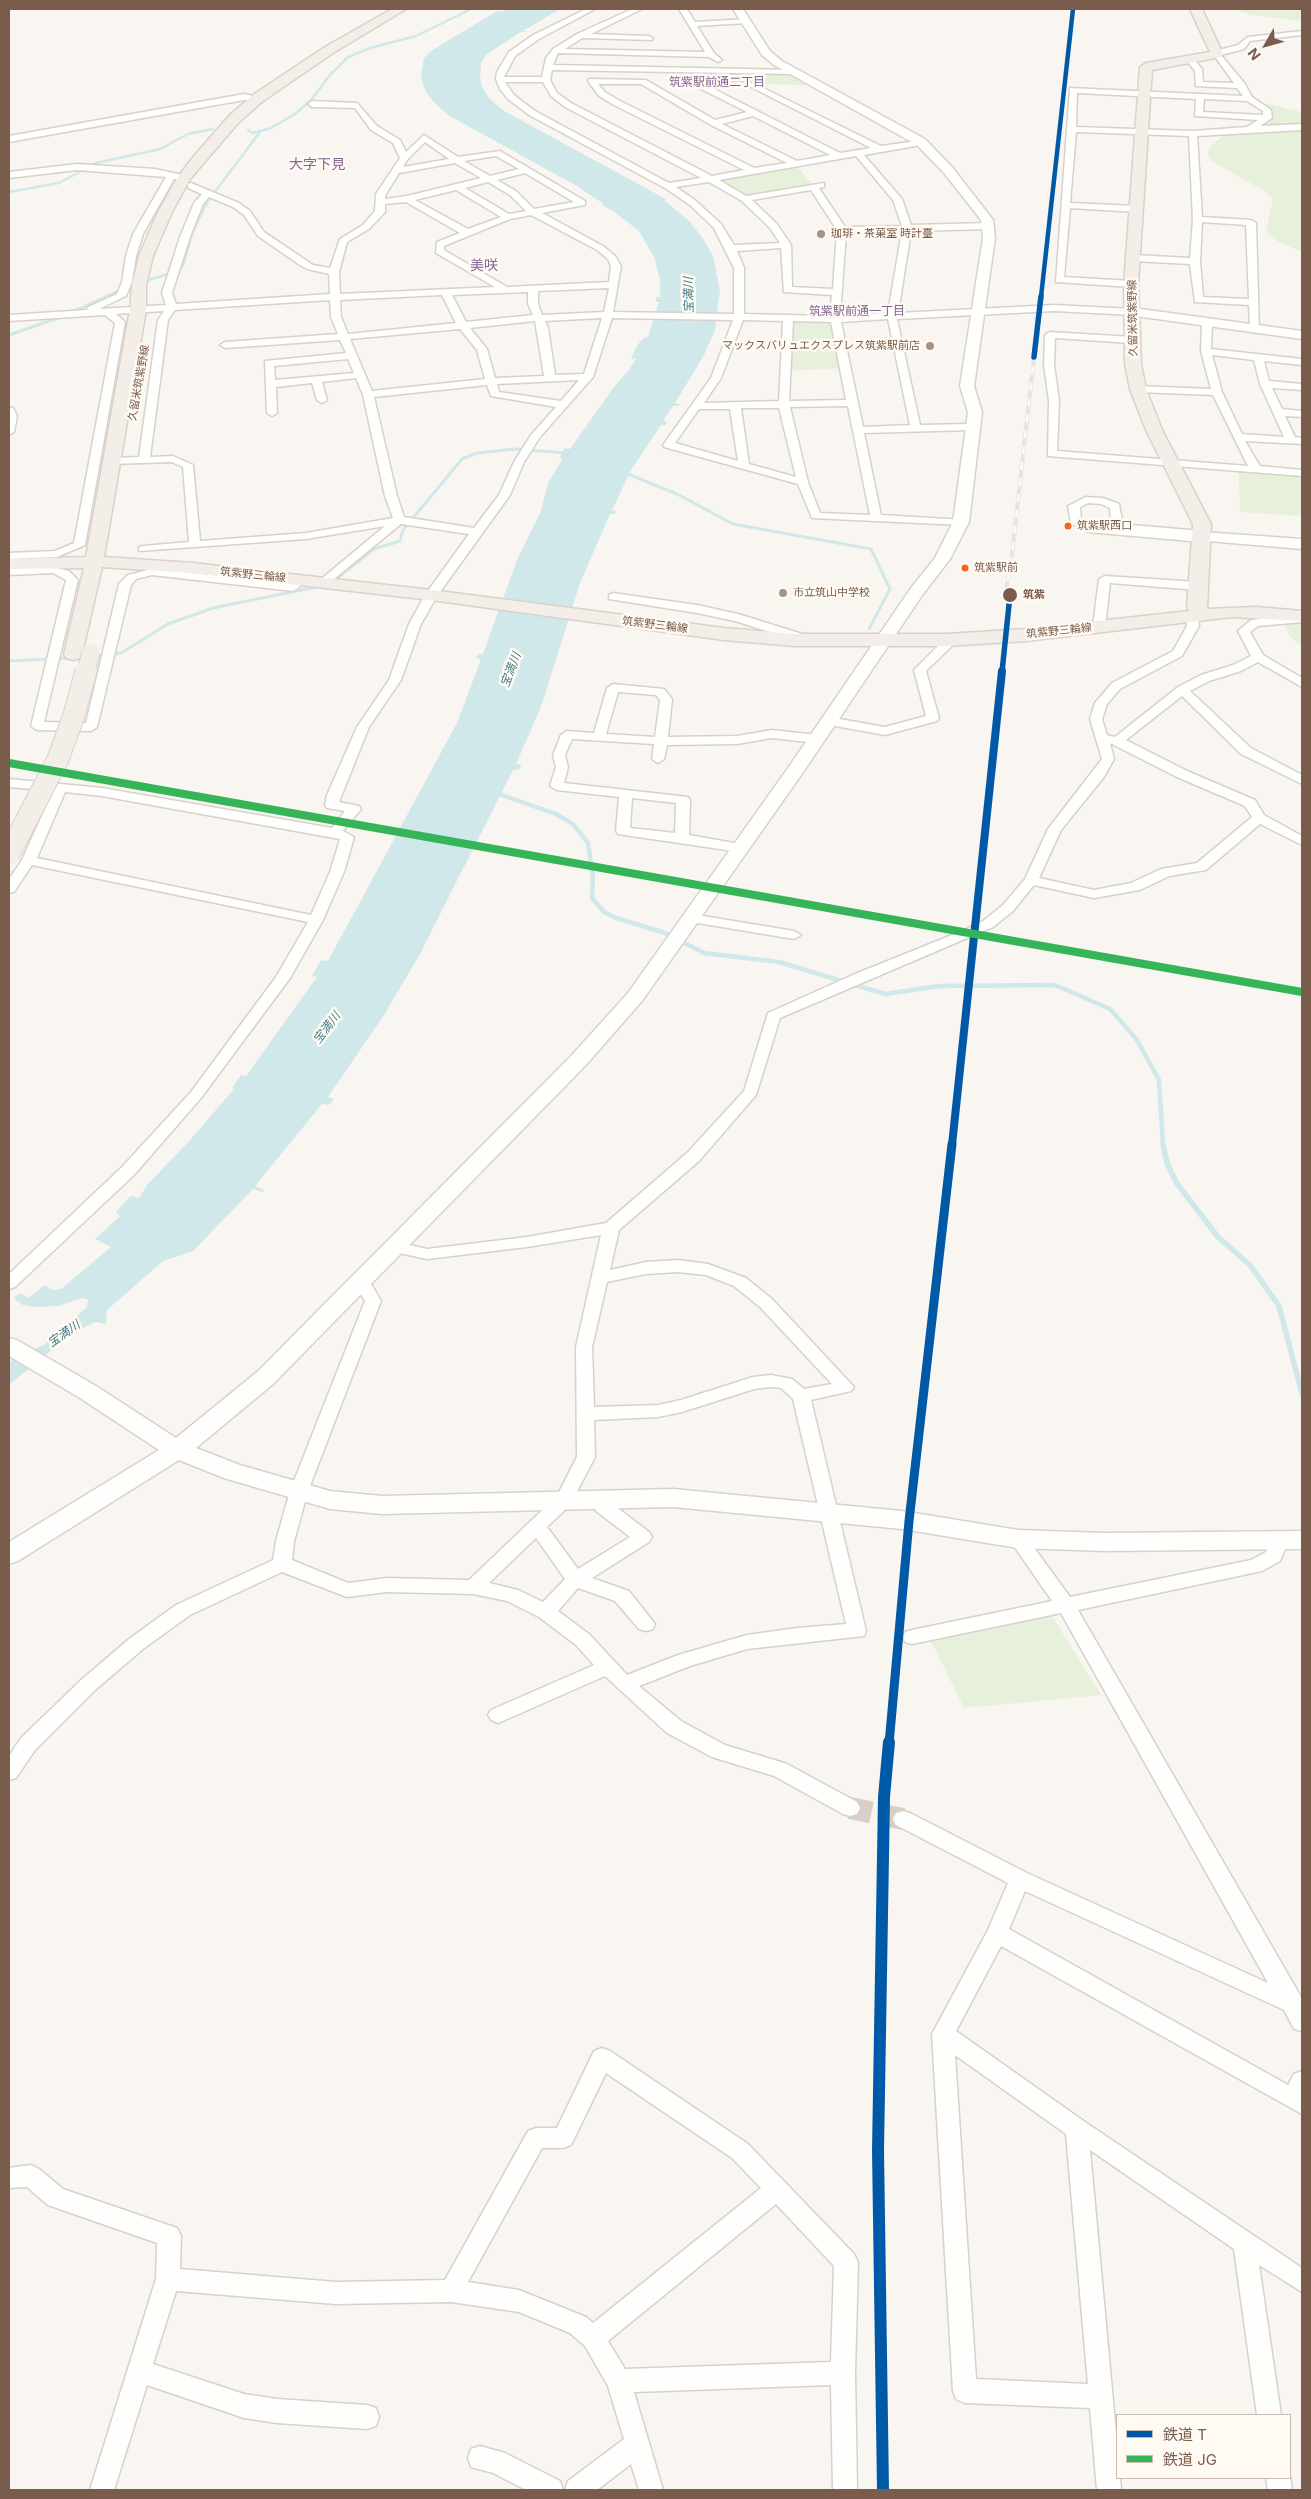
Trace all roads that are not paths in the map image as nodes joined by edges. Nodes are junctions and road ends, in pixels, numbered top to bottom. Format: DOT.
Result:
graph roads {
  1 [pos="400,9"];
  2 [pos="412,9"];
  3 [pos="591,9"];
  4 [pos="683,9"];
  5 [pos="1196,9"];
  6 [pos="637,12"];
  7 [pos="742,15"];
  8 [pos="564,22"];
  9 [pos="693,24"];
  10 [pos="594,28"];
  11 [pos="1302,33"];
  12 [pos="580,36"];
  13 [pos="556,51"];
  14 [pos="658,53"];
  15 [pos="1217,54"];
  16 [pos="711,55"];
  17 [pos="1190,60"];
  18 [pos="547,67"];
  19 [pos="731,71"];
  20 [pos="792,72"];
  21 [pos="500,80"];
  22 [pos="546,80"];
  23 [pos="1242,86"];
  24 [pos="1142,93"];
  25 [pos="1200,97"];
  26 [pos="258,98"];
  27 [pos="1249,99"];
  28 [pos="312,104"];
  29 [pos="754,113"];
  30 [pos="1268,118"];
  31 [pos="658,122"];
  32 [pos="714,123"];
  33 [pos="638,126"];
  34 [pos="1302,127"];
  35 [pos="1072,129"];
  36 [pos="1249,129"];
  37 [pos="1140,132"];
  38 [pos="1192,134"];
  39 [pos="9,139"];
  40 [pos="921,142"];
  41 [pos="879,149"];
  42 [pos="858,153"];
  43 [pos="838,156"];
  44 [pos="404,158"];
  45 [pos="459,162"];
  46 [pos="796,164"];
  47 [pos="526,170"];
  48 [pos="753,171"];
  49 [pos="396,172"];
  50 [pos="9,176"];
  51 [pos="487,178"];
  52 [pos="710,179"];
  53 [pos="182,180"];
  54 [pos="668,186"];
  55 [pos="456,187"];
  56 [pos="207,192"];
  57 [pos="406,199"];
  58 [pos="745,199"];
  59 [pos="380,202"];
  60 [pos="1065,205"];
  61 [pos="1137,209"];
  62 [pos="532,212"];
  63 [pos="508,217"];
  64 [pos="1198,219"];
  65 [pos="989,226"];
  66 [pos="907,228"];
  67 [pos="842,230"];
  68 [pos="466,232"];
  69 [pos="786,245"];
  70 [pos="731,248"];
  71 [pos="1134,258"];
  72 [pos="1195,261"];
  73 [pos="334,272"];
  74 [pos="1131,284"];
  75 [pos="614,285"];
  76 [pos="533,287"];
  77 [pos="503,288"];
  78 [pos="446,292"];
  79 [pos="837,292"];
  80 [pos="334,297"];
  81 [pos="1254,302"];
  82 [pos="172,307"];
  83 [pos="145,309"];
  84 [pos="108,312"];
  85 [pos="1132,312"];
  86 [pos="80,313"];
  87 [pos="979,313"];
  88 [pos="608,315"];
  89 [pos="734,317"];
  90 [pos="892,317"];
  91 [pos="9,318"];
  92 [pos="538,318"];
  93 [pos="788,318"];
  94 [pos="835,319"];
  95 [pos="1052,322"];
  96 [pos="1207,323"];
  97 [pos="463,326"];
  98 [pos="1255,328"];
  99 [pos="1302,336"];
  100 [pos="343,337"];
  101 [pos="1132,340"];
  102 [pos="225,345"];
  103 [pos="1206,351"];
  104 [pos="352,356"];
  105 [pos="1258,356"];
  106 [pos="1302,362"];
  107 [pos="360,375"];
  108 [pos="588,377"];
  109 [pos="316,379"];
  110 [pos="550,379"];
  111 [pos="493,381"];
  112 [pos="271,384"];
  113 [pos="1265,384"];
  114 [pos="1302,387"];
  115 [pos="1138,389"];
  116 [pos="1217,392"];
  117 [pos="368,395"];
  118 [pos="322,400"];
  119 [pos="853,403"];
  120 [pos="565,405"];
  121 [pos="697,406"];
  122 [pos="735,406"];
  123 [pos="784,406"];
  124 [pos="9,410"];
  125 [pos="272,412"];
  126 [pos="1277,412"];
  127 [pos="1302,414"];
  128 [pos="972,427"];
  129 [pos="916,429"];
  130 [pos="859,430"];
  131 [pos="9,432"];
  132 [pos="1238,437"];
  133 [pos="1297,440"];
  134 [pos="128,460"];
  135 [pos="1171,464"];
  136 [pos="744,466"];
  137 [pos="1256,470"];
  138 [pos="1302,473"];
  139 [pos="803,482"];
  140 [pos="876,518"];
  141 [pos="399,520"];
  142 [pos="961,522"];
  143 [pos="476,532"];
  144 [pos="1202,537"];
  145 [pos="1302,544"];
  146 [pos="195,545"];
  147 [pos="143,549"];
  148 [pos="9,556"];
  149 [pos="100,562"];
  150 [pos="9,564"];
  151 [pos="9,572"];
  152 [pos="300,580"];
  153 [pos="324,582"];
  154 [pos="1198,586"];
  155 [pos="431,595"];
  156 [pos="613,596"];
  157 [pos="1196,616"];
  158 [pos="1302,617"];
  159 [pos="1099,627"];
  160 [pos="809,640"];
  161 [pos="883,640"];
  162 [pos="952,640"];
  163 [pos="82,653"];
  164 [pos="1258,658"];
  165 [pos="1302,683"];
  166 [pos="1182,690"];
  167 [pos="834,722"];
  168 [pos="598,737"];
  169 [pos="1103,738"];
  170 [pos="816,739"];
  171 [pos="1117,740"];
  172 [pos="659,741"];
  173 [pos="658,759"];
  174 [pos="1302,780"];
  175 [pos="9,783"];
  176 [pos="61,787"];
  177 [pos="626,793"];
  178 [pos="1259,818"];
  179 [pos="9,822"];
  180 [pos="335,833"];
  181 [pos="682,838"];
  182 [pos="1302,841"];
  183 [pos="740,848"];
  184 [pos="9,854"];
  185 [pos="29,860"];
  186 [pos="1030,880"];
  187 [pos="9,889"];
  188 [pos="691,918"];
  189 [pos="316,920"];
  190 [pos="794,936"];
  191 [pos="611,1228"];
  192 [pos="396,1247"];
  193 [pos="600,1278"];
  194 [pos="361,1281"];
  195 [pos="9,1283"];
  196 [pos="9,1346"];
  197 [pos="801,1396"];
  198 [pos="585,1414"];
  199 [pos="177,1450"];
  200 [pos="299,1492"];
  201 [pos="602,1499"];
  202 [pos="564,1500"];
  203 [pos="830,1513"];
  204 [pos="537,1526"];
  205 [pos="1018,1539"];
  206 [pos="1291,1540"];
  207 [pos="9,1554"];
  208 [pos="282,1564"];
  209 [pos="575,1580"];
  210 [pos="473,1587"];
  211 [pos="1065,1604"];
  212 [pos="546,1612"];
  213 [pos="646,1624"];
  214 [pos="912,1637"];
  215 [pos="608,1667"];
  216 [pos="624,1684"];
  217 [pos="498,1715"];
  218 [pos="9,1772"];
  219 [pos="850,1808"];
  220 [pos="903,1819"];
  221 [pos="1020,1878"];
  222 [pos="997,1932"];
  223 [pos="1299,2011"];
  224 [pos="943,2034"];
  225 [pos="1299,2094"];
  226 [pos="1077,2129"];
  227 [pos="9,2178"];
  228 [pos="777,2189"];
  229 [pos="1245,2251"];
  230 [pos="168,2279"];
  231 [pos="1302,2281"];
  232 [pos="451,2291"];
  233 [pos="593,2338"];
  234 [pos="139,2371"];
  235 [pos="843,2373"];
  236 [pos="619,2381"];
  237 [pos="1101,2396"];
  238 [pos="1269,2414"];
  239 [pos="367,2417"];
  240 [pos="637,2444"];
  241 [pos="480,2458"];
  242 [pos="102,2490"];
  243 [pos="551,2490"];
  244 [pos="578,2490"];
  245 [pos="651,2490"];
  246 [pos="845,2490"];
  247 [pos="1109,2490"];
  1 -- 26 [label="main road, 久留米筑紫野線"];
  2 -- 53 [label="main road, 久留米筑紫野線"];
  3 -- 8 [label="street"];
  4 -- 9 [label="street"];
  5 -- 15 [label="main road"];
  6 -- 10 [label="street"];
  7 -- 9 [label="street"];
  7 -- 20 [label="street"];
  8 -- 10 [label="street"];
  8 -- 21 [label="street"];
  9 -- 16 [label="street"];
  10 -- 12 [label="street"];
  11 -- 15 [label="street"];
  12 -- 13 [label="street"];
  12 -- 14 [label="street"];
  13 -- 14 [label="street"];
  13 -- 18 [label="street"];
  14 -- 16 [label="street"];
  15 -- 17 [label="main road, 久留米筑紫野線"];
  15 -- 23 [label="street"];
  16 -- 19 [label="street"];
  17 -- 23 [label="street"];
  17 -- 24 [label="main road, 久留米筑紫野線"];
  18 -- 19 [label="street"];
  18 -- 22 [label="street"];
  19 -- 20 [label="street"];
  20 -- 40 [label="street"];
  21 -- 22 [label="street"];
  21 -- 54 [label="street"];
  22 -- 52 [label="street"];
  23 -- 27 [label="street"];
  24 -- 25 [label="street"];
  24 -- 35 [label="street"];
  24 -- 37 [label="main road, 久留米筑紫野線"];
  25 -- 27 [label="street"];
  25 -- 30 [label="street"];
  26 -- 39 [label="street"];
  26 -- 53 [label="main road, 久留米筑紫野線"];
  27 -- 30 [label="street"];
  28 -- 44 [label="street"];
  29 -- 32 [label="street"];
  29 -- 41 [label="street"];
  29 -- 43 [label="street"];
  30 -- 36 [label="street"];
  31 -- 32 [label="street"];
  31 -- 33 [label="street"];
  31 -- 48 [label="street"];
  32 -- 46 [label="street"];
  34 -- 36 [label="street"];
  35 -- 37 [label="street"];
  35 -- 60 [label="street"];
  36 -- 38 [label="street"];
  37 -- 38 [label="street"];
  37 -- 61 [label="main road, 久留米筑紫野線"];
  38 -- 64 [label="street"];
  40 -- 41 [label="street"];
  40 -- 65 [label="street"];
  41 -- 42 [label="street"];
  42 -- 43 [label="street"];
  42 -- 66 [label="street"];
  43 -- 46 [label="street"];
  44 -- 45 [label="street"];
  44 -- 49 [label="street"];
  45 -- 47 [label="street"];
  45 -- 49 [label="street"];
  45 -- 51 [label="street"];
  46 -- 48 [label="street"];
  47 -- 51 [label="street"];
  47 -- 62 [label="street"];
  48 -- 52 [label="street"];
  49 -- 59 [label="street"];
  50 -- 53 [label="street"];
  51 -- 55 [label="street"];
  51 -- 62 [label="street"];
  52 -- 54 [label="street"];
  52 -- 58 [label="street"];
  53 -- 56 [label="street"];
  53 -- 83 [label="main road, 久留米筑紫野線"];
  53 -- 86 [label="street"];
  54 -- 70 [label="street"];
  55 -- 57 [label="street"];
  55 -- 63 [label="street"];
  56 -- 73 [label="street"];
  56 -- 82 [label="street"];
  57 -- 59 [label="street"];
  57 -- 68 [label="street"];
  58 -- 67 [label="street"];
  58 -- 69 [label="street"];
  59 -- 73 [label="street"];
  60 -- 61 [label="street"];
  60 -- 74 [label="street"];
  61 -- 71 [label="main road, 久留米筑紫野線"];
  62 -- 63 [label="street"];
  62 -- 75 [label="street"];
  63 -- 68 [label="street"];
  64 -- 72 [label="street"];
  64 -- 81 [label="street"];
  65 -- 66 [label="street"];
  65 -- 87 [label="street"];
  66 -- 67 [label="street"];
  66 -- 90 [label="street"];
  67 -- 79 [label="street"];
  68 -- 77 [label="street"];
  69 -- 70 [label="street"];
  69 -- 79 [label="street"];
  70 -- 89 [label="street"];
  71 -- 72 [label="street"];
  71 -- 74 [label="main road, 久留米筑紫野線"];
  72 -- 81 [label="street"];
  73 -- 80 [label="street"];
  74 -- 85 [label="main road, 久留米筑紫野線"];
  75 -- 76 [label="street"];
  75 -- 88 [label="street"];
  76 -- 77 [label="street"];
  76 -- 92 [label="street"];
  77 -- 78 [label="street"];
  78 -- 80 [label="street"];
  78 -- 97 [label="street"];
  79 -- 94 [label="street"];
  80 -- 82 [label="street"];
  80 -- 100 [label="street"];
  81 -- 98 [label="street"];
  82 -- 83 [label="street"];
  82 -- 134 [label="street"];
  83 -- 84 [label="street"];
  83 -- 134 [label="main road, 久留米筑紫野線"];
  84 -- 86 [label="street"];
  84 -- 148 [label="street"];
  85 -- 95 [label="street"];
  85 -- 96 [label="street"];
  85 -- 101 [label="main road, 久留米筑紫野線"];
  86 -- 91 [label="street"];
  87 -- 90 [label="street"];
  87 -- 95 [label="street"];
  87 -- 128 [label="street"];
  88 -- 89 [label="street"];
  88 -- 92 [label="street"];
  88 -- 108 [label="street"];
  89 -- 93 [label="street"];
  89 -- 121 [label="street"];
  90 -- 94 [label="street"];
  90 -- 129 [label="street"];
  92 -- 97 [label="street"];
  92 -- 110 [label="street"];
  93 -- 94 [label="street"];
  93 -- 123 [label="street"];
  94 -- 119 [label="street"];
  95 -- 101 [label="street"];
  95 -- 135 [label="street"];
  96 -- 98 [label="street"];
  96 -- 103 [label="street"];
  97 -- 100 [label="street"];
  97 -- 111 [label="street"];
  98 -- 99 [label="street"];
  100 -- 102 [label="street"];
  100 -- 104 [label="street"];
  101 -- 115 [label="main road, 久留米筑紫野線"];
  103 -- 105 [label="street"];
  103 -- 116 [label="street"];
  104 -- 107 [label="street"];
  104 -- 112 [label="street"];
  105 -- 106 [label="street"];
  105 -- 113 [label="street"];
  107 -- 109 [label="street"];
  107 -- 117 [label="street"];
  108 -- 110 [label="street"];
  108 -- 120 [label="street"];
  109 -- 112 [label="street"];
  109 -- 118 [label="street"];
  110 -- 111 [label="street"];
  111 -- 117 [label="street"];
  111 -- 120 [label="street"];
  112 -- 125 [label="street"];
  113 -- 114 [label="street"];
  113 -- 126 [label="street"];
  115 -- 116 [label="street"];
  115 -- 135 [label="main road, 久留米筑紫野線"];
  116 -- 132 [label="street"];
  117 -- 141 [label="street"];
  119 -- 123 [label="street"];
  119 -- 130 [label="street"];
  120 -- 143 [label="street"];
  121 -- 122 [label="street"];
  121 -- 136 [label="street"];
  122 -- 123 [label="street"];
  122 -- 136 [label="street"];
  123 -- 139 [label="street"];
  124 -- 131 [label="street"];
  126 -- 127 [label="street"];
  126 -- 133 [label="street"];
  128 -- 129 [label="street"];
  128 -- 142 [label="street"];
  129 -- 130 [label="street"];
  130 -- 140 [label="street"];
  132 -- 133 [label="street"];
  132 -- 137 [label="street"];
  134 -- 146 [label="street"];
  134 -- 149 [label="main road, 久留米筑紫野線"];
  135 -- 137 [label="street"];
  135 -- 144 [label="main road, 久留米筑紫野線"];
  136 -- 139 [label="street"];
  137 -- 138 [label="street"];
  139 -- 140 [label="street"];
  140 -- 142 [label="street"];
  141 -- 143 [label="street"];
  141 -- 146 [label="street"];
  141 -- 153 [label="street"];
  142 -- 161 [label="street"];
  143 -- 155 [label="street"];
  144 -- 144 [label="street"];
  144 -- 145 [label="street"];
  144 -- 154 [label="main road, 久留米筑紫野線"];
  146 -- 147 [label="street"];
  149 -- 150 [label="main road, 筑紫野三輪線"];
  149 -- 152 [label="main road, 筑紫野三輪線"];
  149 -- 163 [label="main road, 久留米筑紫野線"];
  151 -- 152 [label="street"];
  152 -- 153 [label="main road, 筑紫野三輪線"];
  153 -- 155 [label="main road, 筑紫野三輪線"];
  154 -- 157 [label="main road, 久留米筑紫野線"];
  154 -- 159 [label="street"];
  155 -- 160 [label="main road, 筑紫野三輪線"];
  155 -- 180 [label="street"];
  156 -- 160 [label="street"];
  157 -- 158 [label="main road, 筑紫野三輪線"];
  157 -- 159 [label="main road, 筑紫野三輪線"];
  157 -- 169 [label="street"];
  158 -- 164 [label="street"];
  159 -- 162 [label="main road, 筑紫野三輪線"];
  160 -- 161 [label="main road, 筑紫野三輪線"];
  161 -- 162 [label="main road, 筑紫野三輪線"];
  161 -- 170 [label="street"];
  162 -- 167 [label="street"];
  163 -- 179 [label="main road, 久留米筑紫野線"];
  163 -- 184 [label="main road, 久留米筑紫野線, bridge"];
  164 -- 165 [label="street"];
  164 -- 166 [label="street"];
  166 -- 171 [label="street"];
  166 -- 174 [label="street"];
  168 -- 172 [label="street"];
  168 -- 172 [label="street"];
  168 -- 177 [label="street"];
  169 -- 171 [label="street"];
  169 -- 186 [label="street"];
  170 -- 172 [label="street"];
  170 -- 183 [label="street"];
  171 -- 178 [label="street"];
  172 -- 173 [label="street"];
  175 -- 176 [label="street"];
  176 -- 180 [label="street"];
  176 -- 185 [label="street"];
  177 -- 181 [label="street"];
  177 -- 181 [label="street"];
  178 -- 182 [label="street"];
  178 -- 186 [label="street"];
  180 -- 189 [label="street"];
  181 -- 183 [label="street"];
  183 -- 188 [label="street"];
  185 -- 187 [label="street"];
  185 -- 189 [label="street"];
  186 -- 191 [label="street"];
  188 -- 190 [label="street"];
  188 -- 192 [label="street"];
  189 -- 195 [label="street"];
  191 -- 192 [label="street"];
  191 -- 193 [label="street"];
  192 -- 194 [label="street"];
  193 -- 197 [label="street"];
  193 -- 198 [label="street"];
  194 -- 199 [label="street"];
  194 -- 200 [label="street"];
  196 -- 199 [label="street"];
  197 -- 198 [label="street"];
  197 -- 203 [label="street"];
  198 -- 202 [label="street"];
  199 -- 200 [label="street"];
  199 -- 207 [label="street"];
  200 -- 202 [label="street"];
  200 -- 208 [label="street"];
  201 -- 202 [label="street"];
  201 -- 203 [label="street"];
  201 -- 209 [label="street"];
  202 -- 204 [label="street"];
  203 -- 205 [label="street"];
  203 -- 216 [label="street"];
  204 -- 209 [label="street"];
  204 -- 210 [label="street"];
  205 -- 206 [label="street"];
  205 -- 211 [label="street"];
  206 -- 211 [label="street"];
  208 -- 210 [label="street"];
  208 -- 218 [label="street"];
  209 -- 212 [label="street"];
  209 -- 213 [label="street"];
  210 -- 212 [label="street"];
  211 -- 214 [label="street"];
  211 -- 223 [label="street"];
  212 -- 215 [label="street"];
  215 -- 216 [label="street"];
  215 -- 217 [label="street"];
  216 -- 219 [label="street"];
  220 -- 221 [label="street"];
  221 -- 222 [label="street"];
  221 -- 223 [label="street"];
  222 -- 224 [label="street"];
  222 -- 225 [label="street"];
  224 -- 226 [label="street"];
  224 -- 237 [label="street"];
  226 -- 231 [label="street"];
  226 -- 237 [label="street"];
  227 -- 230 [label="street"];
  228 -- 232 [label="street"];
  228 -- 233 [label="street"];
  228 -- 235 [label="street"];
  229 -- 238 [label="street"];
  230 -- 232 [label="street"];
  230 -- 234 [label="street"];
  232 -- 233 [label="street"];
  233 -- 236 [label="street"];
  234 -- 239 [label="street"];
  234 -- 242 [label="street"];
  235 -- 236 [label="street"];
  235 -- 246 [label="street"];
  236 -- 240 [label="street"];
  237 -- 247 [label="street"];
  240 -- 244 [label="street"];
  240 -- 245 [label="street"];
  241 -- 243 [label="street"];
}
